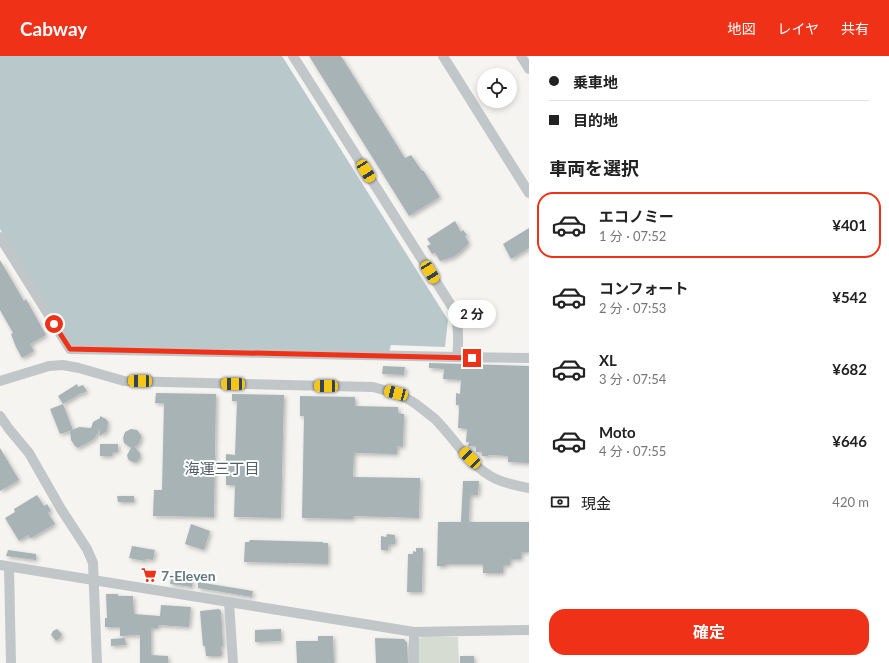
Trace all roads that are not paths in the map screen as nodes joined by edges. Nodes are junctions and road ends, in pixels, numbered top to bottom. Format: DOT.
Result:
graph roads {
  1 [pos="293,56"];
  2 [pos="443,56"];
  3 [pos="521,56"];
  4 [pos="529,69"];
  5 [pos="529,193"];
  6 [pos="0,237"];
  7 [pos="70,349"];
  8 [pos="458,358"];
  9 [pos="529,358"];
  10 [pos="63,365"];
  11 [pos="0,381"];
  12 [pos="0,416"];
  13 [pos="529,488"];
  14 [pos="4,566"];
  15 [pos="94,580"];
  16 [pos="229,602"];
  17 [pos="529,630"];
  18 [pos="414,632"];
  19 [pos="11,663"];
  20 [pos="98,663"];
  21 [pos="233,663"];
  22 [pos="414,663"];
  1 -- 8 [label="street"];
  2 -- 5 [label="street"];
  3 -- 4 [label="street"];
  6 -- 7 [label="street"];
  7 -- 8 [label="street"];
  7 -- 10 [label="street"];
  8 -- 9 [label="street"];
  10 -- 11 [label="street"];
  10 -- 13 [label="street"];
  12 -- 15 [label="street"];
  14 -- 15 [label="street"];
  14 -- 19 [label="street"];
  15 -- 16 [label="street"];
  15 -- 20 [label="street"];
  16 -- 18 [label="street"];
  16 -- 21 [label="street"];
  17 -- 18 [label="street"];
  18 -- 22 [label="street"];
}
